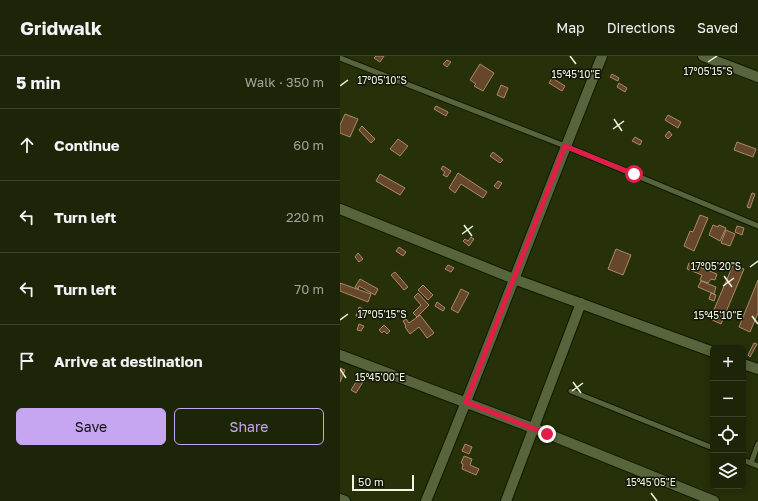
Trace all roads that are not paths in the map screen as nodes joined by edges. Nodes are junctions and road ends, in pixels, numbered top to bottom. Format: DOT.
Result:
graph roads {
  1 [pos="602,56"];
  2 [pos="703,56"];
  3 [pos="340,58"];
  4 [pos="758,77"];
  5 [pos="565,146"];
  6 [pos="340,209"];
  7 [pos="758,226"];
  8 [pos="514,279"];
  9 [pos="581,303"];
  10 [pos="710,351"];
  11 [pos="340,355"];
  12 [pos="746,365"];
  13 [pos="758,369"];
  14 [pos="571,391"];
  15 [pos="466,402"];
  16 [pos="533,428"];
  17 [pos="758,444"];
  18 [pos="710,447"];
  19 [pos="746,461"];
  20 [pos="751,463"];
  21 [pos="758,466"];
  22 [pos="340,499"];
  23 [pos="345,501"];
  24 [pos="426,501"];
  25 [pos="506,501"];
  26 [pos="714,501"];
  1 -- 5 [label="street"];
  2 -- 4 [label="street"];
  3 -- 5 [label="lane"];
  5 -- 7 [label="lane"];
  5 -- 8 [label="street"];
  6 -- 8 [label="street"];
  8 -- 9 [label="street"];
  8 -- 15 [label="street"];
  9 -- 10 [label="street"];
  9 -- 16 [label="street"];
  11 -- 15 [label="street"];
  12 -- 13 [label="street"];
  14 -- 18 [label="lane"];
  15 -- 16 [label="street"];
  15 -- 24 [label="street"];
  16 -- 25 [label="street"];
  16 -- 26 [label="street"];
  17 -- 20 [label="lane"];
  19 -- 20 [label="lane"];
  20 -- 21 [label="lane"];
  22 -- 23 [label="street"];
}
